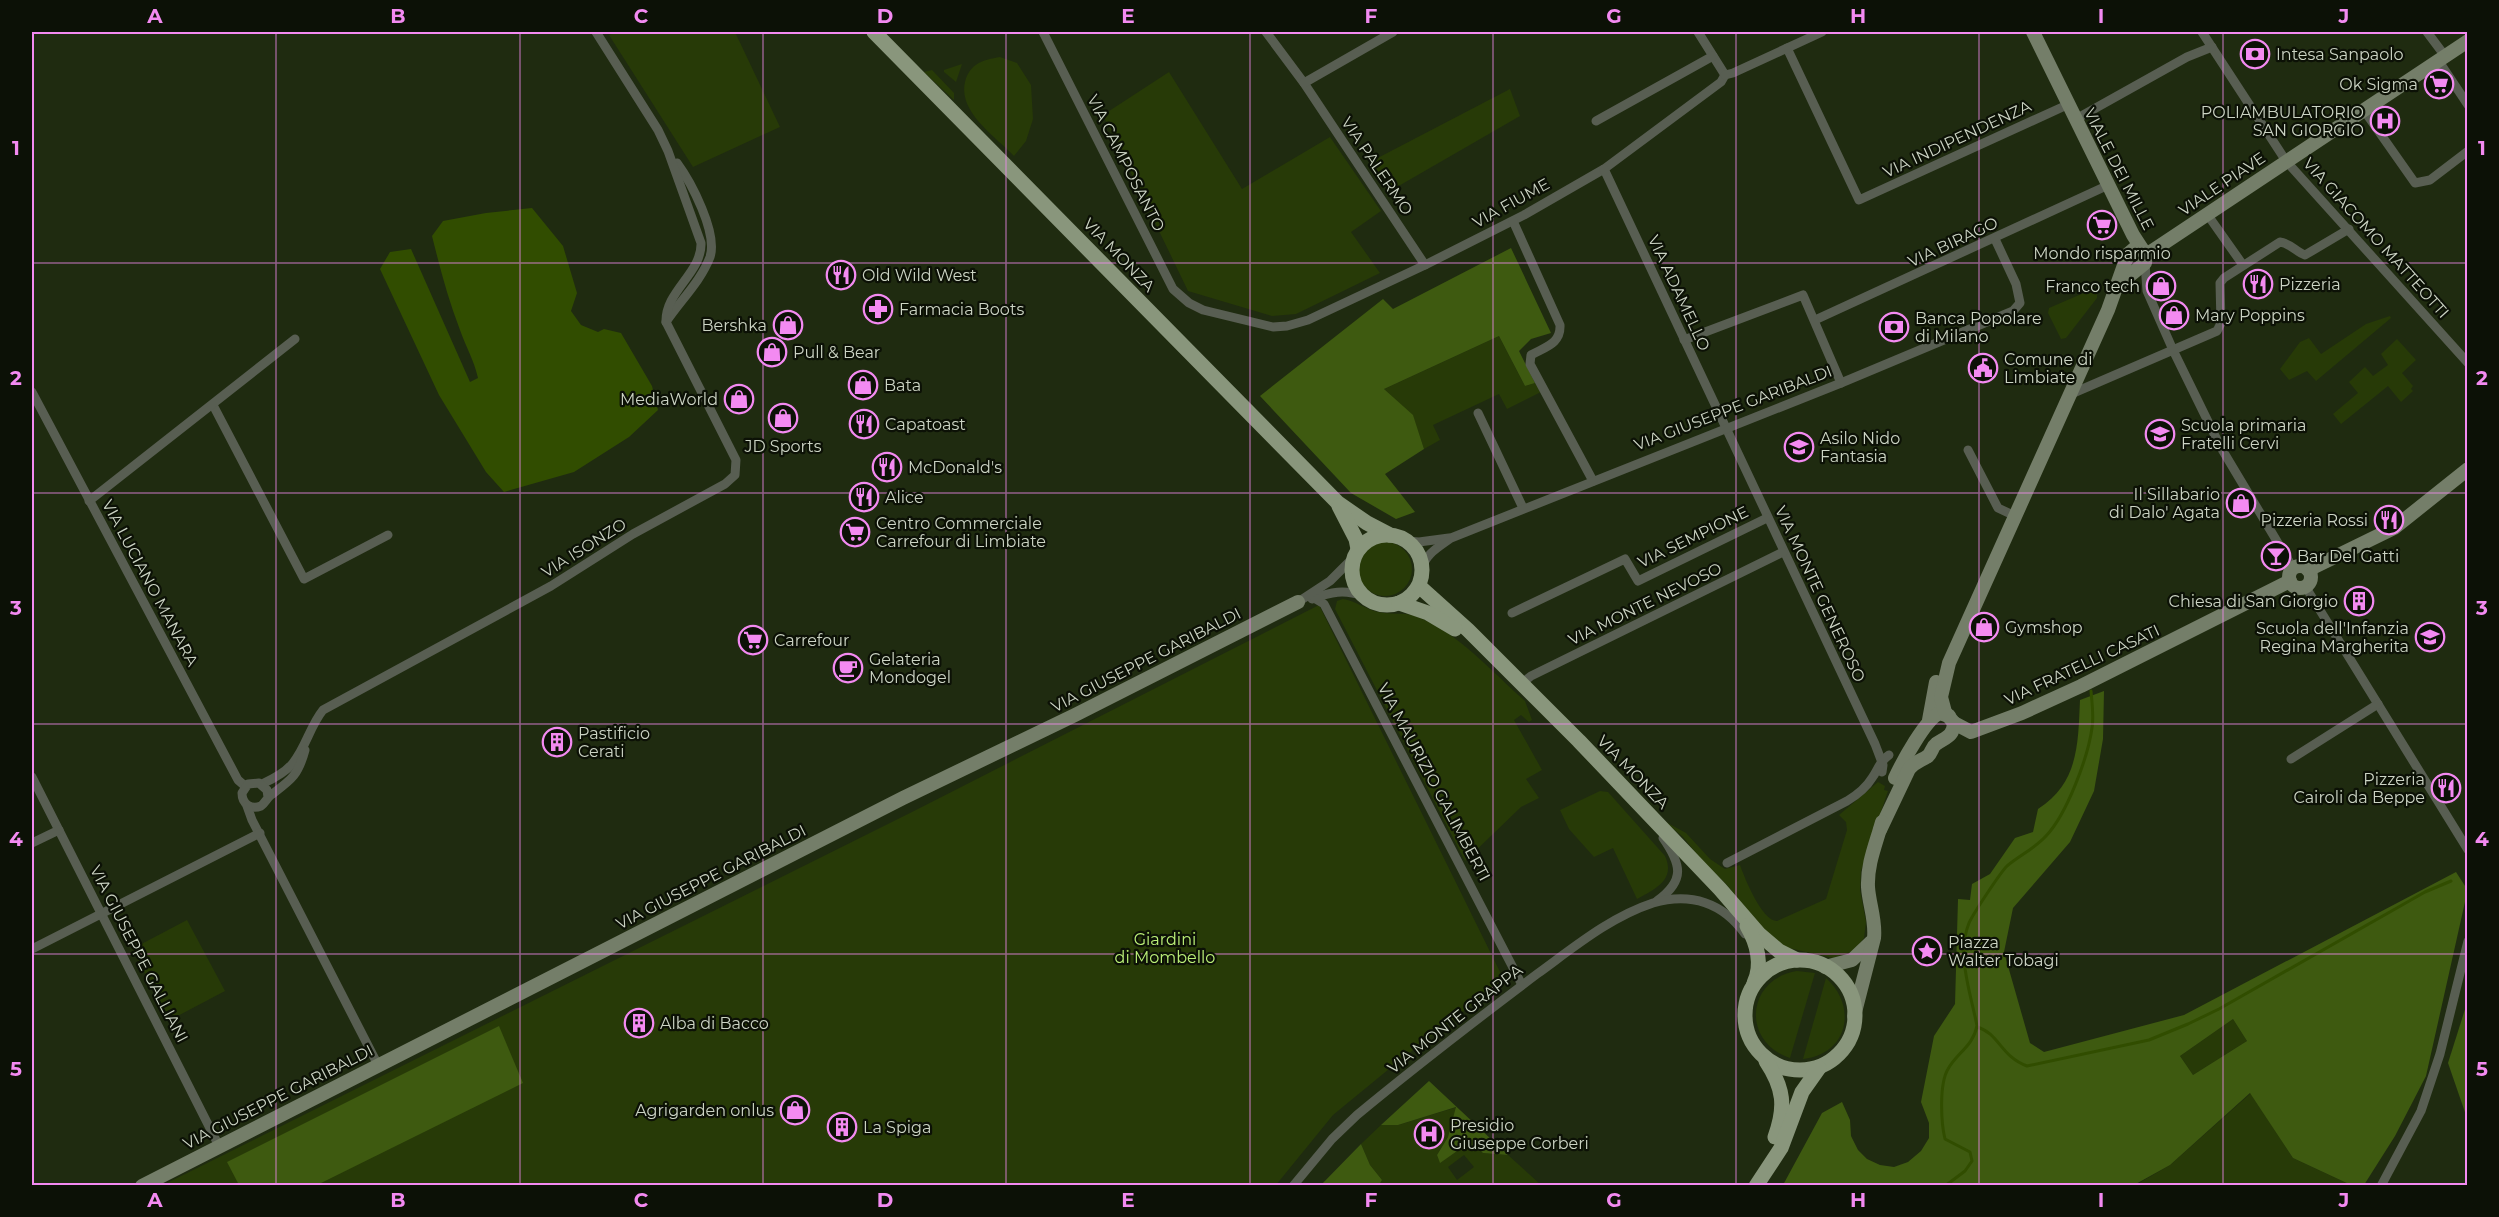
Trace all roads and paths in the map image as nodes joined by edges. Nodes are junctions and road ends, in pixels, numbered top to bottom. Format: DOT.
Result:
graph roads {
  1 [pos="598,32"];
  2 [pos="874,32"];
  3 [pos="1043,32"];
  4 [pos="1266,32"];
  5 [pos="1393,32"];
  6 [pos="1698,32"];
  7 [pos="1821,32"];
  8 [pos="2033,32"];
  9 [pos="2202,32"];
  10 [pos="2427,32"];
  11 [pos="2468,41"];
  12 [pos="2212,47"];
  13 [pos="1787,48"];
  14 [pos="1713,56"];
  15 [pos="2441,58"];
  16 [pos="1725,75"];
  17 [pos="1304,83"];
  18 [pos="2066,103"];
  19 [pos="2468,105"];
  20 [pos="2363,109"];
  21 [pos="2076,119"];
  22 [pos="1596,122"];
  23 [pos="2468,151"];
  24 [pos="2286,161"];
  25 [pos="1604,169"];
  26 [pos="2102,188"];
  27 [pos="2207,214"];
  28 [pos="1513,221"];
  29 [pos="2349,229"];
  30 [pos="1995,239"];
  31 [pos="2127,257"];
  32 [pos="2143,259"];
  33 [pos="2243,265"];
  34 [pos="1425,266"];
  35 [pos="1189,303"];
  36 [pos="2108,310"];
  37 [pos="1815,320"];
  38 [pos="295,339"];
  39 [pos="1684,340"];
  40 [pos="2173,350"];
  41 [pos="2468,363"];
  42 [pos="1841,383"];
  43 [pos="32,392"];
  44 [pos="2070,394"];
  45 [pos="213,405"];
  46 [pos="1478,413"];
  47 [pos="1726,429"];
  48 [pos="2052,434"];
  49 [pos="1968,450"];
  50 [pos="2468,469"];
  51 [pos="1593,481"];
  52 [pos="89,501"];
  53 [pos="1338,503"];
  54 [pos="1523,508"];
  55 [pos="2015,516"];
  56 [pos="1767,518"];
  57 [pos="388,535"];
  58 [pos="1390,535"];
  59 [pos="1451,538"];
  60 [pos="1407,541"];
  61 [pos="2004,543"];
  62 [pos="1783,552"];
  63 [pos="1356,553"];
  64 [pos="1422,569"];
  65 [pos="2308,570"];
  66 [pos="2291,575"];
  67 [pos="1419,585"];
  68 [pos="2305,586"];
  69 [pos="1363,597"];
  70 [pos="1314,598"];
  71 [pos="1298,602"];
  72 [pos="1399,603"];
  73 [pos="1512,613"];
  74 [pos="1498,662"];
  75 [pos="1949,663"];
  76 [pos="1521,684"];
  77 [pos="2378,704"];
  78 [pos="1929,720"];
  79 [pos="1951,720"];
  80 [pos="1985,728"];
  81 [pos="309,736"];
  82 [pos="1948,737"];
  83 [pos="1916,750"];
  84 [pos="1885,758"];
  85 [pos="2291,759"];
  86 [pos="1888,776"];
  87 [pos="32,777"];
  88 [pos="1872,778"];
  89 [pos="262,784"];
  90 [pos="245,786"];
  91 [pos="268,797"];
  92 [pos="247,806"];
  93 [pos="261,806"];
  94 [pos="1645,810"];
  95 [pos="59,830"];
  96 [pos="1880,830"];
  97 [pos="259,831"];
  98 [pos="32,843"];
  99 [pos="2468,850"];
  100 [pos="1727,863"];
  101 [pos="1655,903"];
  102 [pos="1737,911"];
  103 [pos="103,914"];
  104 [pos="1874,938"];
  105 [pos="2468,941"];
  106 [pos="1755,948"];
  107 [pos="32,950"];
  108 [pos="1797,960"];
  109 [pos="1825,967"];
  110 [pos="1522,985"];
  111 [pos="1750,991"];
  112 [pos="1854,1016"];
  113 [pos="1761,1054"];
  114 [pos="378,1065"];
  115 [pos="1819,1068"];
  116 [pos="219,1146"];
  117 [pos="1759,1181"];
  118 [pos="142,1185"];
  119 [pos="1293,1185"];
  120 [pos="2381,1185"];
  1 -- 81 [label="street, VIA ISONZO"];
  2 -- 53 [label="main road, VIA MONZA"];
  3 -- 35 [label="street, VIA CAMPOSANTO"];
  4 -- 17 [label="street, VIA PALERMO"];
  5 -- 17 [label="street"];
  6 -- 14 [label="street"];
  7 -- 13 [label="street, VIA FIUME"];
  8 -- 18 [label="street, VIALE DEI MILLE"];
  9 -- 12 [label="street, VIA GIACOMO MATTEOTTI"];
  10 -- 15 [label="street"];
  11 -- 15 [label="street, VIALE PIAVE"];
  12 -- 21 [label="street"];
  12 -- 24 [label="street, VIA GIACOMO MATTEOTTI"];
  13 -- 16 [label="street, VIA FIUME"];
  13 -- 18 [label="street, VIA INDIPENDENZA"];
  14 -- 16 [label="street"];
  14 -- 22 [label="street"];
  15 -- 19 [label="street"];
  15 -- 20 [label="street, VIALE PIAVE"];
  16 -- 25 [label="street, VIA FIUME"];
  17 -- 34 [label="street, VIA PALERMO"];
  18 -- 21 [label="street, VIALE DEI MILLE"];
  18 -- 26 [label="street, VIALE DEI MILLE"];
  20 -- 23 [label="street"];
  20 -- 24 [label="street, VIALE PIAVE"];
  21 -- 32 [label="street, VIALE DEI MILLE"];
  24 -- 27 [label="street, VIALE PIAVE"];
  24 -- 29 [label="street, VIA GIACOMO MATTEOTTI"];
  25 -- 28 [label="street, VIA FIUME"];
  25 -- 39 [label="street, VIA ADAMELLO"];
  26 -- 30 [label="street, VIA BIRAGO"];
  26 -- 31 [label="street, VIALE DEI MILLE"];
  27 -- 32 [label="street, VIALE PIAVE"];
  27 -- 33 [label="street"];
  28 -- 34 [label="street, VIA FIUME"];
  28 -- 51 [label="street"];
  29 -- 33 [label="street"];
  29 -- 41 [label="street, VIA GIACOMO MATTEOTTI"];
  30 -- 37 [label="street, VIA BIRAGO"];
  30 -- 42 [label="street, VIA GIUSEPPE GARIBALDI"];
  31 -- 32 [label="street"];
  31 -- 36 [label="street"];
  32 -- 36 [label="street"];
  32 -- 40 [label="street"];
  33 -- 40 [label="street"];
  34 -- 35 [label="street, VIA FIUME"];
  36 -- 44 [label="street"];
  37 -- 39 [label="street"];
  37 -- 42 [label="street"];
  38 -- 45 [label="street"];
  39 -- 47 [label="street, VIA ADAMELLO"];
  40 -- 44 [label="street"];
  40 -- 66 [label="street"];
  42 -- 47 [label="street, VIA GIUSEPPE GARIBALDI"];
  43 -- 52 [label="street, VIA LUCIANO MANARA"];
  44 -- 48 [label="street"];
  45 -- 52 [label="street"];
  45 -- 57 [label="street"];
  46 -- 54 [label="street"];
  47 -- 51 [label="street, VIA GIUSEPPE GARIBALDI"];
  47 -- 56 [label="street, VIA MONTE GENEROSO"];
  48 -- 55 [label="street"];
  48 -- 61 [label="street"];
  49 -- 55 [label="street"];
  50 -- 65 [label="street"];
  51 -- 54 [label="street, VIA GIUSEPPE GARIBALDI"];
  52 -- 90 [label="street, VIA LUCIANO MANARA"];
  53 -- 58 [label="main road, VIA MONZA"];
  53 -- 63 [label="main road, VIA MONZA"];
  54 -- 59 [label="street, VIA GIUSEPPE GARIBALDI"];
  55 -- 61 [label="street"];
  56 -- 62 [label="street, VIA MONTE GENEROSO"];
  56 -- 73 [label="street, VIA SEMPIONE"];
  58 -- 60 [label="main road"];
  58 -- 63 [label="main road"];
  59 -- 60 [label="street, VIA GIUSEPPE GARIBALDI"];
  59 -- 64 [label="street, VIA GIUSEPPE GARIBALDI"];
  60 -- 64 [label="main road"];
  61 -- 75 [label="street"];
  62 -- 76 [label="street, VIA MONTE NEVOSO"];
  62 -- 84 [label="street, VIA MONTE GENEROSO"];
  63 -- 69 [label="main road"];
  63 -- 71 [label="street, VIA GIUSEPPE GARIBALDI"];
  64 -- 67 [label="main road"];
  65 -- 66 [label="street"];
  65 -- 68 [label="street"];
  66 -- 68 [label="street"];
  66 -- 80 [label="street, VIA FRATELLI CASATI"];
  67 -- 72 [label="main road"];
  67 -- 74 [label="main road, VIA MONZA"];
  68 -- 77 [label="street"];
  69 -- 70 [label="street, VIA GIUSEPPE GARIBALDI"];
  69 -- 72 [label="main road"];
  70 -- 71 [label="street, VIA GIUSEPPE GARIBALDI"];
  70 -- 110 [label="street, VIA MAURIZIO GALIMBERTI"];
  71 -- 114 [label="street, VIA GIUSEPPE GARIBALDI"];
  72 -- 74 [label="main road, VIA MONZA"];
  74 -- 76 [label="main road, VIA MONZA"];
  75 -- 78 [label="street"];
  75 -- 79 [label="street"];
  76 -- 94 [label="main road, VIA MONZA"];
  77 -- 85 [label="street"];
  77 -- 99 [label="street"];
  78 -- 79 [label="street"];
  78 -- 83 [label="street"];
  79 -- 80 [label="street"];
  79 -- 82 [label="street"];
  80 -- 82 [label="street, VIA FRATELLI CASATI"];
  81 -- 89 [label="street, VIA ISONZO"];
  81 -- 91 [label="street, VIA ISONZO"];
  82 -- 83 [label="street"];
  83 -- 84 [label="street"];
  83 -- 86 [label="street"];
  83 -- 96 [label="street"];
  84 -- 86 [label="street, VIA MONTE GENEROSO"];
  84 -- 88 [label="street"];
  86 -- 88 [label="street"];
  86 -- 96 [label="street"];
  87 -- 95 [label="street, VIA GIUSEPPE GALLIANI"];
  88 -- 100 [label="street"];
  89 -- 90 [label="street"];
  89 -- 91 [label="street"];
  90 -- 92 [label="street"];
  91 -- 93 [label="street"];
  92 -- 93 [label="street"];
  92 -- 97 [label="street"];
  93 -- 97 [label="street"];
  94 -- 101 [label="street, VIA MONTE GRAPPA"];
  94 -- 102 [label="main road, VIA MONZA"];
  95 -- 98 [label="street"];
  95 -- 103 [label="street, VIA GIUSEPPE GALLIANI"];
  96 -- 104 [label="street"];
  97 -- 103 [label="street"];
  97 -- 114 [label="street"];
  101 -- 106 [label="street, VIA MONTE GRAPPA"];
  101 -- 110 [label="street, VIA MONTE GRAPPA"];
  102 -- 106 [label="main road, VIA MONZA"];
  102 -- 108 [label="main road, VIA MONZA"];
  103 -- 107 [label="street"];
  103 -- 116 [label="street, VIA GIUSEPPE GALLIANI"];
  104 -- 109 [label="street"];
  104 -- 112 [label="street"];
  105 -- 120 [label="street"];
  106 -- 111 [label="main road, VIA MONZA"];
  108 -- 109 [label="main road"];
  108 -- 111 [label="main road"];
  109 -- 112 [label="main road"];
  110 -- 119 [label="street, VIA MONTE GRAPPA"];
  111 -- 113 [label="main road"];
  112 -- 115 [label="main road"];
  113 -- 115 [label="main road"];
  113 -- 117 [label="main road"];
  114 -- 116 [label="street, VIA GIUSEPPE GARIBALDI"];
  115 -- 117 [label="main road"];
  116 -- 118 [label="street, VIA GIUSEPPE GARIBALDI"];
}
